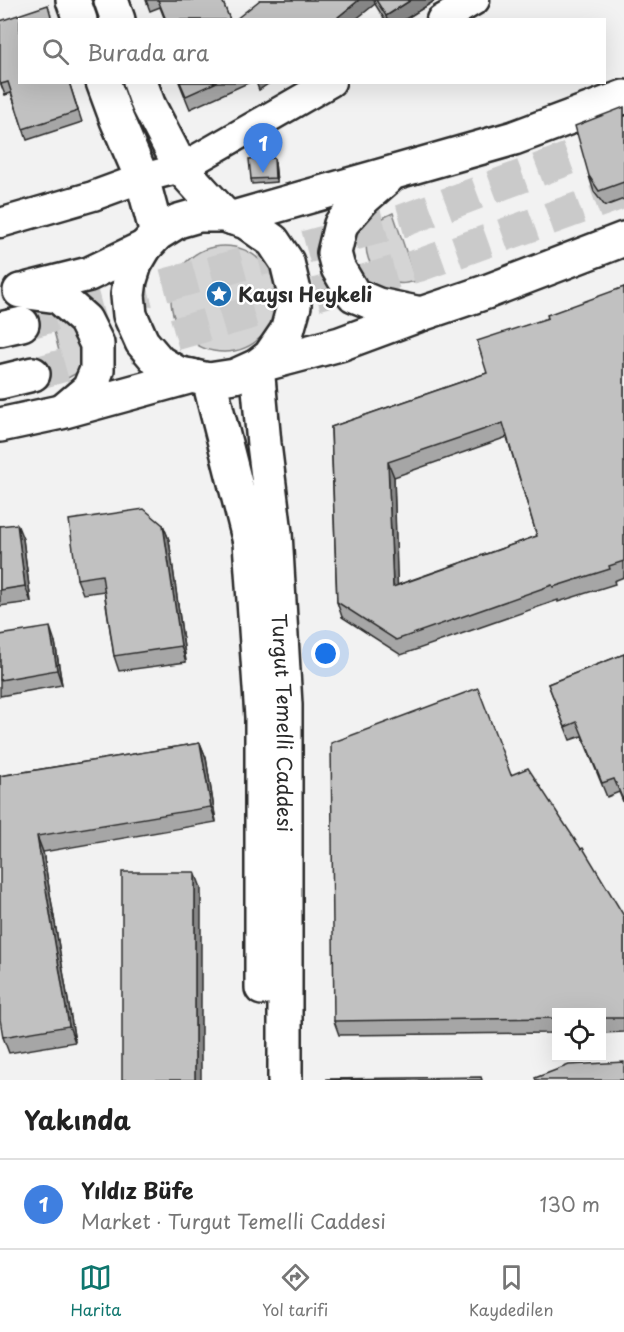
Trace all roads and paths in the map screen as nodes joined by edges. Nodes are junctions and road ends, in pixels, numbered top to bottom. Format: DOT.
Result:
graph roads {
  1 [pos="73,0"];
  2 [pos="111,0"];
  3 [pos="475,0"];
  4 [pos="79,18"];
  5 [pos="117,18"];
  6 [pos="444,18"];
  7 [pos="104,84"];
  8 [pos="141,84"];
  9 [pos="328,84"];
  10 [pos="624,97"];
  11 [pos="181,168"];
  12 [pos="393,173"];
  13 [pos="142,178"];
  14 [pos="229,216"];
  15 [pos="0,223"];
  16 [pos="624,240"];
  17 [pos="151,241"];
  18 [pos="10,294"];
  19 [pos="421,314"];
  20 [pos="257,366"];
  21 [pos="33,374"];
  22 [pos="200,378"];
  23 [pos="0,382"];
  24 [pos="61,412"];
  25 [pos="0,425"];
  26 [pos="263,1080"];
  27 [pos="285,1080"];
  1 -- 4 [label="main road"];
  2 -- 5 [label="main road"];
  3 -- 6 [label="street"];
  7 -- 13 [label="main road"];
  8 -- 11 [label="main road"];
  9 -- 11 [label="street"];
  10 -- 12 [label="main road"];
  11 -- 13 [label="street"];
  11 -- 14 [label="main road"];
  12 -- 14 [label="main road"];
  12 -- 19 [label="main road"];
  13 -- 15 [label="street"];
  13 -- 17 [label="main road"];
  14 -- 17 [label="main road"];
  14 -- 20 [label="main road"];
  16 -- 19 [label="main road"];
  17 -- 18 [label="main road"];
  17 -- 22 [label="main road"];
  18 -- 24 [label="main road"];
  19 -- 20 [label="main road"];
  20 -- 22 [label="main road"];
  20 -- 27 [label="main road, Turgut Temelli Caddesi"];
  21 -- 23 [label="main road"];
  22 -- 24 [label="main road"];
  22 -- 26 [label="main road, Turgut Temelli Caddesi"];
  24 -- 25 [label="main road"];
}
